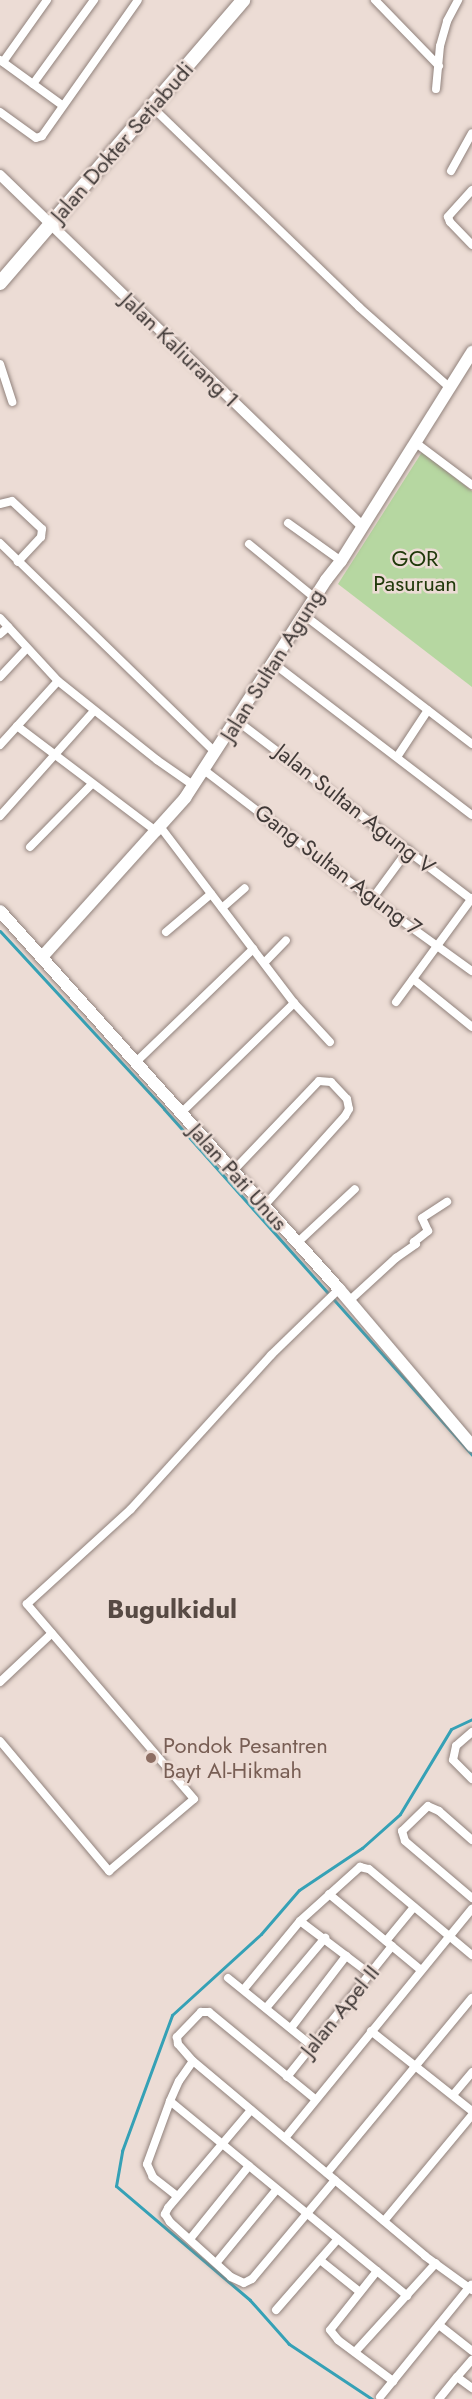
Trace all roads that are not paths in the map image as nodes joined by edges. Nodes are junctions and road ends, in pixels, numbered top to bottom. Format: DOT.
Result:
graph roads {
  1 [pos="48,0"];
  2 [pos="94,0"];
  3 [pos="243,0"];
  4 [pos="375,0"];
  5 [pos="458,0"];
  6 [pos="136,1"];
  7 [pos="1,61"];
  8 [pos="439,66"];
  9 [pos="33,84"];
  10 [pos="436,89"];
  11 [pos="62,105"];
  12 [pos="153,108"];
  13 [pos="0,112"];
  14 [pos="472,133"];
  15 [pos="451,171"];
  16 [pos="0,175"];
  17 [pos="472,190"];
  18 [pos="51,225"];
  19 [pos="472,245"];
  20 [pos="0,283"];
  21 [pos="472,352"];
  22 [pos="0,364"];
  23 [pos="449,387"];
  24 [pos="12,402"];
  25 [pos="416,442"];
  26 [pos="472,485"];
  27 [pos="0,504"];
  28 [pos="288,523"];
  29 [pos="361,525"];
  30 [pos="0,543"];
  31 [pos="249,544"];
  32 [pos="341,561"];
  33 [pos="18,562"];
  34 [pos="315,598"];
  35 [pos="304,615"];
  36 [pos="0,618"];
  37 [pos="3,631"];
  38 [pos="22,653"];
  39 [pos="273,663"];
  40 [pos="0,677"];
  41 [pos="54,684"];
  42 [pos="428,710"];
  43 [pos="89,715"];
  44 [pos="236,720"];
  45 [pos="17,726"];
  46 [pos="0,744"];
  47 [pos="472,744"];
  48 [pos="216,753"];
  49 [pos="54,754"];
  50 [pos="397,757"];
  51 [pos="204,770"];
  52 [pos="92,784"];
  53 [pos="190,791"];
  54 [pos="472,815"];
  55 [pos="0,816"];
  56 [pos="159,830"];
  57 [pos="30,847"];
  58 [pos="408,850"];
  59 [pos="245,888"];
  60 [pos="211,894"];
  61 [pos="372,899"];
  62 [pos="472,899"];
  63 [pos="222,908"];
  64 [pos="0,911"];
  65 [pos="166,932"];
  66 [pos="286,940"];
  67 [pos="439,945"];
  68 [pos="253,949"];
  69 [pos="42,957"];
  70 [pos="265,962"];
  71 [pos="472,971"];
  72 [pos="413,980"];
  73 [pos="396,1002"];
  74 [pos="294,1003"];
  75 [pos="472,1027"];
  76 [pos="330,1042"];
  77 [pos="136,1062"];
  78 [pos="181,1113"];
  79 [pos="233,1171"];
  80 [pos="355,1189"];
  81 [pos="447,1202"];
  82 [pos="264,1206"];
  83 [pos="297,1243"];
  84 [pos="333,1293"];
  85 [pos="349,1301"];
  86 [pos="472,1446"];
  87 [pos="51,1632"];
  88 [pos="0,1682"];
  89 [pos="472,1732"];
  90 [pos="0,1741"];
  91 [pos="472,1779"];
  92 [pos="472,1840"];
  93 [pos="329,1894"];
  94 [pos="472,1898"];
  95 [pos="414,1907"];
  96 [pos="472,1909"];
  97 [pos="300,1921"];
  98 [pos="451,1936"];
  99 [pos="325,1938"];
  100 [pos="389,1943"];
  101 [pos="472,1955"];
  102 [pos="346,1956"];
  103 [pos="421,1970"];
  104 [pos="370,1974"];
  105 [pos="228,1978"];
  106 [pos="244,1989"];
  107 [pos="472,1998"];
  108 [pos="267,2008"];
  109 [pos="291,2028"];
  110 [pos="371,2031"];
  111 [pos="312,2046"];
  112 [pos="193,2061"];
  113 [pos="415,2065"];
  114 [pos="472,2072"];
  115 [pos="287,2077"];
  116 [pos="453,2095"];
  117 [pos="315,2099"];
  118 [pos="170,2101"];
  119 [pos="251,2110"];
  120 [pos="472,2113"];
  121 [pos="285,2138"];
  122 [pos="223,2145"];
  123 [pos="249,2166"];
  124 [pos="327,2173"];
  125 [pos="335,2180"];
  126 [pos="277,2189"];
  127 [pos="177,2196"];
  128 [pos="306,2213"];
  129 [pos="384,2221"];
  130 [pos="190,2238"];
  131 [pos="338,2239"];
  132 [pos="321,2260"];
  133 [pos="217,2262"];
  134 [pos="436,2264"];
  135 [pos="377,2271"];
  136 [pos="471,2287"];
  137 [pos="360,2292"];
  138 [pos="407,2296"];
  139 [pos="276,2310"];
  140 [pos="439,2325"];
  141 [pos="472,2351"];
  142 [pos="354,2352"];
  143 [pos="472,2360"];
  144 [pos="457,2377"];
  145 [pos="393,2381"];
  146 [pos="472,2388"];
  147 [pos="380,2397"];
  148 [pos="439,2399"];
  1 -- 7 [label="street"];
  2 -- 9 [label="street"];
  3 -- 12 [label="highway, Jalan Dokter Setiabudi"];
  4 -- 8 [label="street"];
  5 -- 8 [label="street"];
  6 -- 11 [label="street"];
  7 -- 9 [label="street"];
  8 -- 10 [label="street"];
  9 -- 11 [label="street"];
  11 -- 13 [label="street"];
  12 -- 18 [label="highway, Jalan Dokter Setiabudi"];
  12 -- 23 [label="street"];
  14 -- 15 [label="street"];
  16 -- 18 [label="street, Jalan Kaliurang 1"];
  17 -- 19 [label="street"];
  18 -- 20 [label="highway, Jalan Dokter Setiabudi"];
  18 -- 29 [label="street, Jalan Kaliurang 1"];
  21 -- 23 [label="main road, Jalan Sultan Agung"];
  22 -- 24 [label="street"];
  23 -- 25 [label="main road, Jalan Sultan Agung"];
  25 -- 26 [label="street"];
  25 -- 29 [label="main road, Jalan Sultan Agung"];
  27 -- 33 [label="street"];
  28 -- 32 [label="street"];
  29 -- 32 [label="main road, Jalan Sultan Agung"];
  30 -- 33 [label="street"];
  31 -- 34 [label="street"];
  32 -- 34 [label="main road, Jalan Sultan Agung"];
  33 -- 48 [label="street"];
  34 -- 35 [label="main road, Jalan Sultan Agung"];
  35 -- 39 [label="main road, Jalan Sultan Agung"];
  35 -- 42 [label="street"];
  36 -- 37 [label="street"];
  37 -- 38 [label="street"];
  38 -- 40 [label="street"];
  38 -- 41 [label="street"];
  39 -- 44 [label="main road, Jalan Sultan Agung"];
  39 -- 50 [label="street"];
  41 -- 43 [label="street"];
  41 -- 45 [label="street"];
  42 -- 47 [label="street"];
  42 -- 50 [label="street"];
  43 -- 49 [label="street"];
  43 -- 53 [label="street"];
  44 -- 48 [label="main road, Jalan Sultan Agung"];
  44 -- 58 [label="street, Jalan Sultan Agung V"];
  45 -- 46 [label="street"];
  45 -- 49 [label="street"];
  48 -- 51 [label="main road, Jalan Sultan Agung"];
  49 -- 52 [label="street"];
  49 -- 55 [label="street"];
  50 -- 54 [label="street"];
  51 -- 53 [label="main road, Jalan Sultan Agung"];
  51 -- 61 [label="street, Gang Sultan Agung 7"];
  52 -- 56 [label="street"];
  52 -- 57 [label="street"];
  53 -- 56 [label="main road, Jalan Sultan Agung"];
  56 -- 60 [label="street"];
  56 -- 69 [label="main road, Jalan Sultan Agung"];
  58 -- 61 [label="street"];
  58 -- 62 [label="street, Jalan Sultan Agung V"];
  59 -- 63 [label="street"];
  60 -- 63 [label="street"];
  60 -- 65 [label="street"];
  61 -- 67 [label="street, Gang Sultan Agung 7"];
  62 -- 67 [label="street"];
  63 -- 68 [label="street"];
  64 -- 69 [label="main road, Jalan Pati Unus"];
  66 -- 70 [label="street"];
  67 -- 71 [label="street, Gang Sultan Agung 7"];
  67 -- 72 [label="street"];
  68 -- 70 [label="street"];
  68 -- 77 [label="street"];
  69 -- 77 [label="main road, Jalan Pati Unus"];
  70 -- 74 [label="street"];
  72 -- 73 [label="street"];
  72 -- 75 [label="street"];
  74 -- 76 [label="street"];
  74 -- 78 [label="street"];
  77 -- 78 [label="main road, Jalan Pati Unus"];
  78 -- 79 [label="main road, Jalan Pati Unus"];
  79 -- 82 [label="main road, Jalan Pati Unus"];
  79 -- 82 [label="street"];
  80 -- 83 [label="street"];
  81 -- 85 [label="street"];
  82 -- 83 [label="main road, Jalan Pati Unus"];
  83 -- 84 [label="main road, Jalan Pati Unus"];
  84 -- 85 [label="main road, Jalan Pati Unus"];
  84 -- 87 [label="street"];
  85 -- 86 [label="main road, Jalan Pati Unus"];
  87 -- 88 [label="street"];
  87 -- 90 [label="street"];
  89 -- 91 [label="street"];
  92 -- 94 [label="street"];
  93 -- 95 [label="street"];
  93 -- 97 [label="street"];
  93 -- 100 [label="street"];
  95 -- 98 [label="street"];
  95 -- 100 [label="street, Jalan Apel II"];
  96 -- 98 [label="street"];
  97 -- 99 [label="street"];
  97 -- 106 [label="street"];
  98 -- 101 [label="street"];
  98 -- 103 [label="street"];
  99 -- 102 [label="street"];
  99 -- 108 [label="street"];
  100 -- 103 [label="street"];
  100 -- 104 [label="street, Jalan Apel II"];
  102 -- 104 [label="street"];
  102 -- 109 [label="street"];
  103 -- 110 [label="street"];
  104 -- 111 [label="street, Jalan Apel II"];
  105 -- 106 [label="street"];
  106 -- 108 [label="street"];
  107 -- 113 [label="street"];
  108 -- 109 [label="street"];
  109 -- 111 [label="street"];
  110 -- 113 [label="street"];
  110 -- 117 [label="street"];
  111 -- 115 [label="street, Jalan Apel II"];
  112 -- 115 [label="street"];
  112 -- 118 [label="street"];
  112 -- 119 [label="street"];
  113 -- 116 [label="street"];
  113 -- 124 [label="street"];
  114 -- 116 [label="street"];
  115 -- 117 [label="street"];
  116 -- 120 [label="street"];
  117 -- 121 [label="street"];
  118 -- 122 [label="street"];
  118 -- 127 [label="street"];
  119 -- 121 [label="street"];
  119 -- 122 [label="street"];
  120 -- 129 [label="street"];
  121 -- 124 [label="street"];
  122 -- 123 [label="street"];
  122 -- 127 [label="street"];
  123 -- 126 [label="street"];
  123 -- 130 [label="street"];
  124 -- 125 [label="street"];
  125 -- 128 [label="street"];
  125 -- 129 [label="street"];
  126 -- 128 [label="street"];
  126 -- 133 [label="street"];
  127 -- 130 [label="street"];
  128 -- 131 [label="street"];
  128 -- 133 [label="street"];
  129 -- 134 [label="street"];
  130 -- 133 [label="street"];
  131 -- 132 [label="street"];
  131 -- 135 [label="street"];
  132 -- 137 [label="street"];
  132 -- 139 [label="street"];
  134 -- 136 [label="street"];
  134 -- 138 [label="street"];
  135 -- 137 [label="street"];
  135 -- 138 [label="street"];
  136 -- 140 [label="street"];
  137 -- 142 [label="street"];
  138 -- 142 [label="street"];
  140 -- 141 [label="street"];
  140 -- 145 [label="street"];
  142 -- 145 [label="street"];
  143 -- 144 [label="street"];
  144 -- 146 [label="street"];
  144 -- 148 [label="street"];
  145 -- 147 [label="street"];
}
